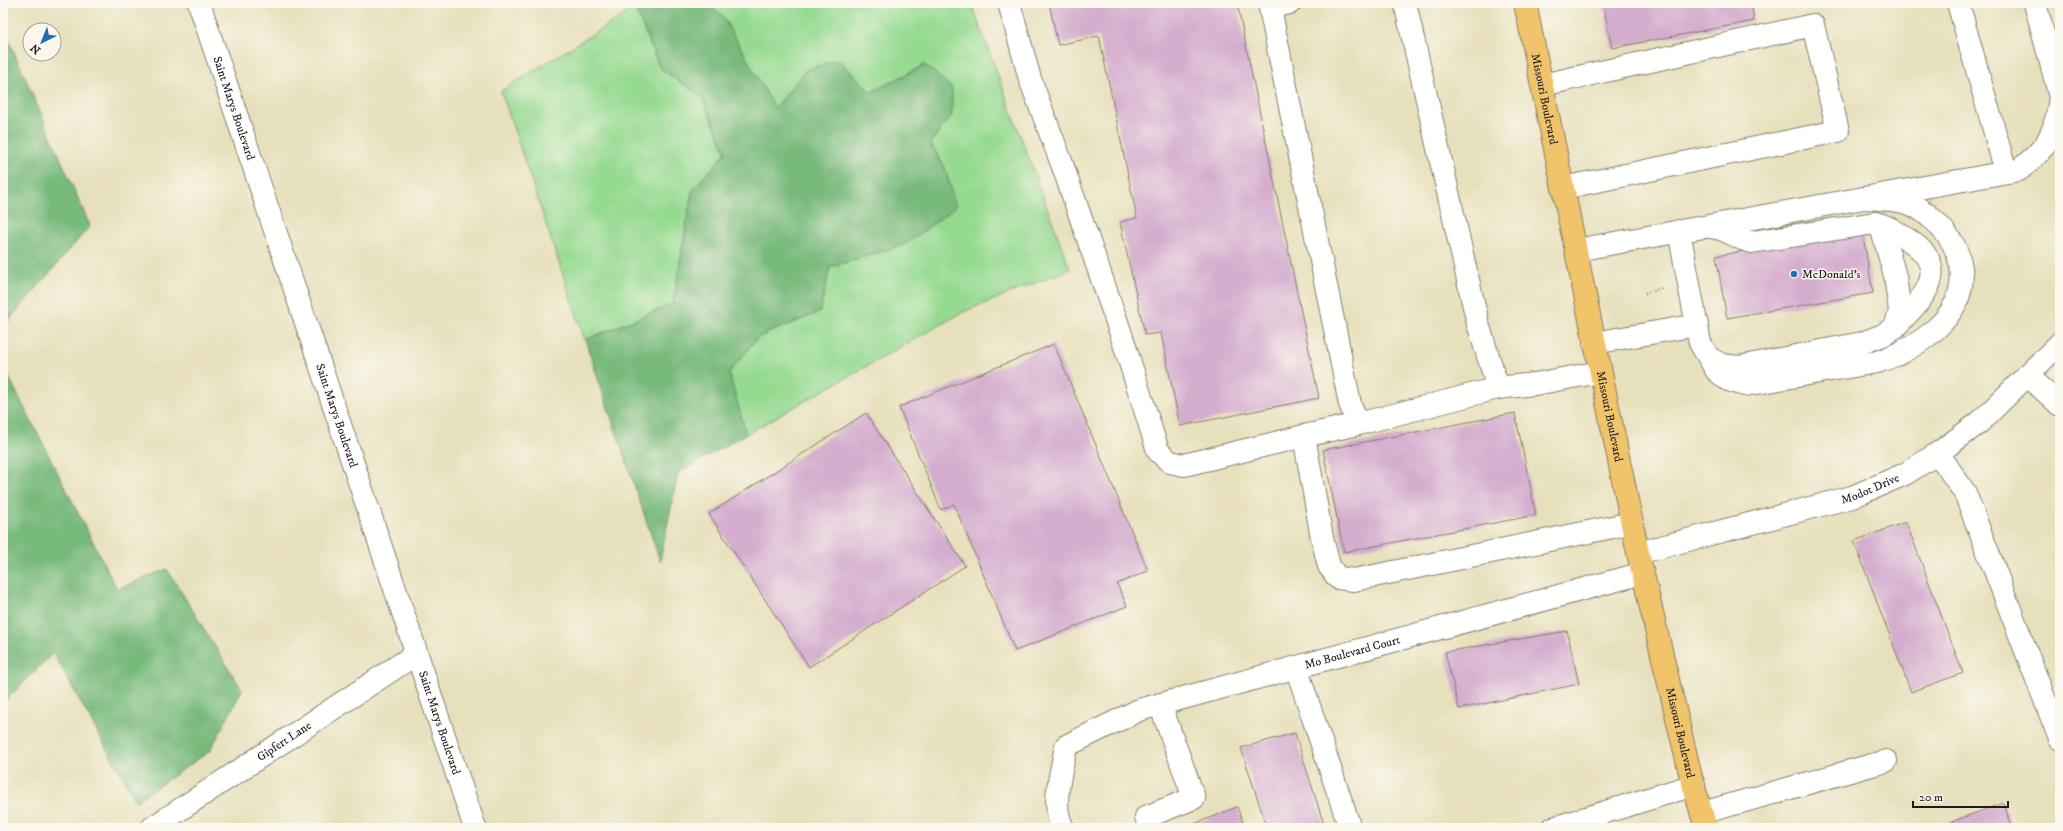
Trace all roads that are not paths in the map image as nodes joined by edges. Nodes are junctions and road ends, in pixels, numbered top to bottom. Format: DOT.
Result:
graph roads {
  1 [pos="199,3"];
  2 [pos="1009,3"];
  3 [pos="1405,3"];
  4 [pos="1525,3"];
  5 [pos="1958,3"];
  6 [pos="2035,3"];
  7 [pos="1276,4"];
  8 [pos="1542,85"];
  9 [pos="2060,97"];
  10 [pos="2006,172"];
  11 [pos="1562,188"];
  12 [pos="1864,198"];
  13 [pos="1874,223"];
  14 [pos="1704,227"];
  15 [pos="1679,231"];
  16 [pos="1576,250"];
  17 [pos="1697,325"];
  18 [pos="1895,327"];
  19 [pos="1594,343"];
  20 [pos="2060,343"];
  21 [pos="1708,358"];
  22 [pos="1600,372"];
  23 [pos="2027,375"];
  24 [pos="1498,388"];
  25 [pos="2060,405"];
  26 [pos="1358,424"];
  27 [pos="1304,436"];
  28 [pos="1938,453"];
  29 [pos="1632,523"];
  30 [pos="1640,563"];
  31 [pos="416,654"];
  32 [pos="1296,667"];
  33 [pos="1160,704"];
  34 [pos="2060,739"];
  35 [pos="1886,761"];
  36 [pos="1694,786"];
  37 [pos="1704,821"];
  38 [pos="152,828"];
  39 [pos="475,828"];
  40 [pos="1063,828"];
  41 [pos="1150,828"];
  42 [pos="1350,828"];
  43 [pos="1553,828"];
  1 -- 31 [label="street, Saint Marys Boulevard"];
  2 -- 27 [label="street"];
  3 -- 24 [label="street"];
  4 -- 8 [label="main road, Missouri Boulevard"];
  5 -- 10 [label="street"];
  6 -- 9 [label="street"];
  7 -- 26 [label="street"];
  8 -- 11 [label="main road, Missouri Boulevard"];
  8 -- 11 [label="street"];
  9 -- 10 [label="street"];
  10 -- 12 [label="street"];
  11 -- 16 [label="main road, Missouri Boulevard"];
  12 -- 14 [label="street"];
  12 -- 21 [label="street"];
  13 -- 14 [label="street"];
  13 -- 18 [label="street"];
  13 -- 18 [label="street"];
  14 -- 15 [label="street"];
  15 -- 16 [label="street"];
  15 -- 17 [label="street"];
  16 -- 19 [label="main road, Missouri Boulevard"];
  17 -- 19 [label="street"];
  17 -- 21 [label="street"];
  18 -- 21 [label="street"];
  19 -- 22 [label="main road, Missouri Boulevard"];
  20 -- 23 [label="street, Modot Drive"];
  22 -- 24 [label="street"];
  22 -- 29 [label="main road, Missouri Boulevard"];
  23 -- 25 [label="street"];
  23 -- 28 [label="street, Modot Drive"];
  24 -- 26 [label="street"];
  26 -- 27 [label="street"];
  27 -- 29 [label="street"];
  28 -- 30 [label="street, Modot Drive"];
  28 -- 34 [label="street"];
  29 -- 30 [label="main road, Missouri Boulevard"];
  30 -- 32 [label="street, Mo Boulevard Court"];
  30 -- 36 [label="main road, Missouri Boulevard"];
  31 -- 38 [label="street, Gipfert Lane"];
  31 -- 39 [label="street, Saint Marys Boulevard"];
  32 -- 33 [label="street, Mo Boulevard Court"];
  32 -- 42 [label="street"];
  33 -- 40 [label="street, Mo Boulevard Court"];
  33 -- 41 [label="street"];
  35 -- 37 [label="street"];
  36 -- 37 [label="main road, Missouri Boulevard"];
  36 -- 43 [label="street"];
}
